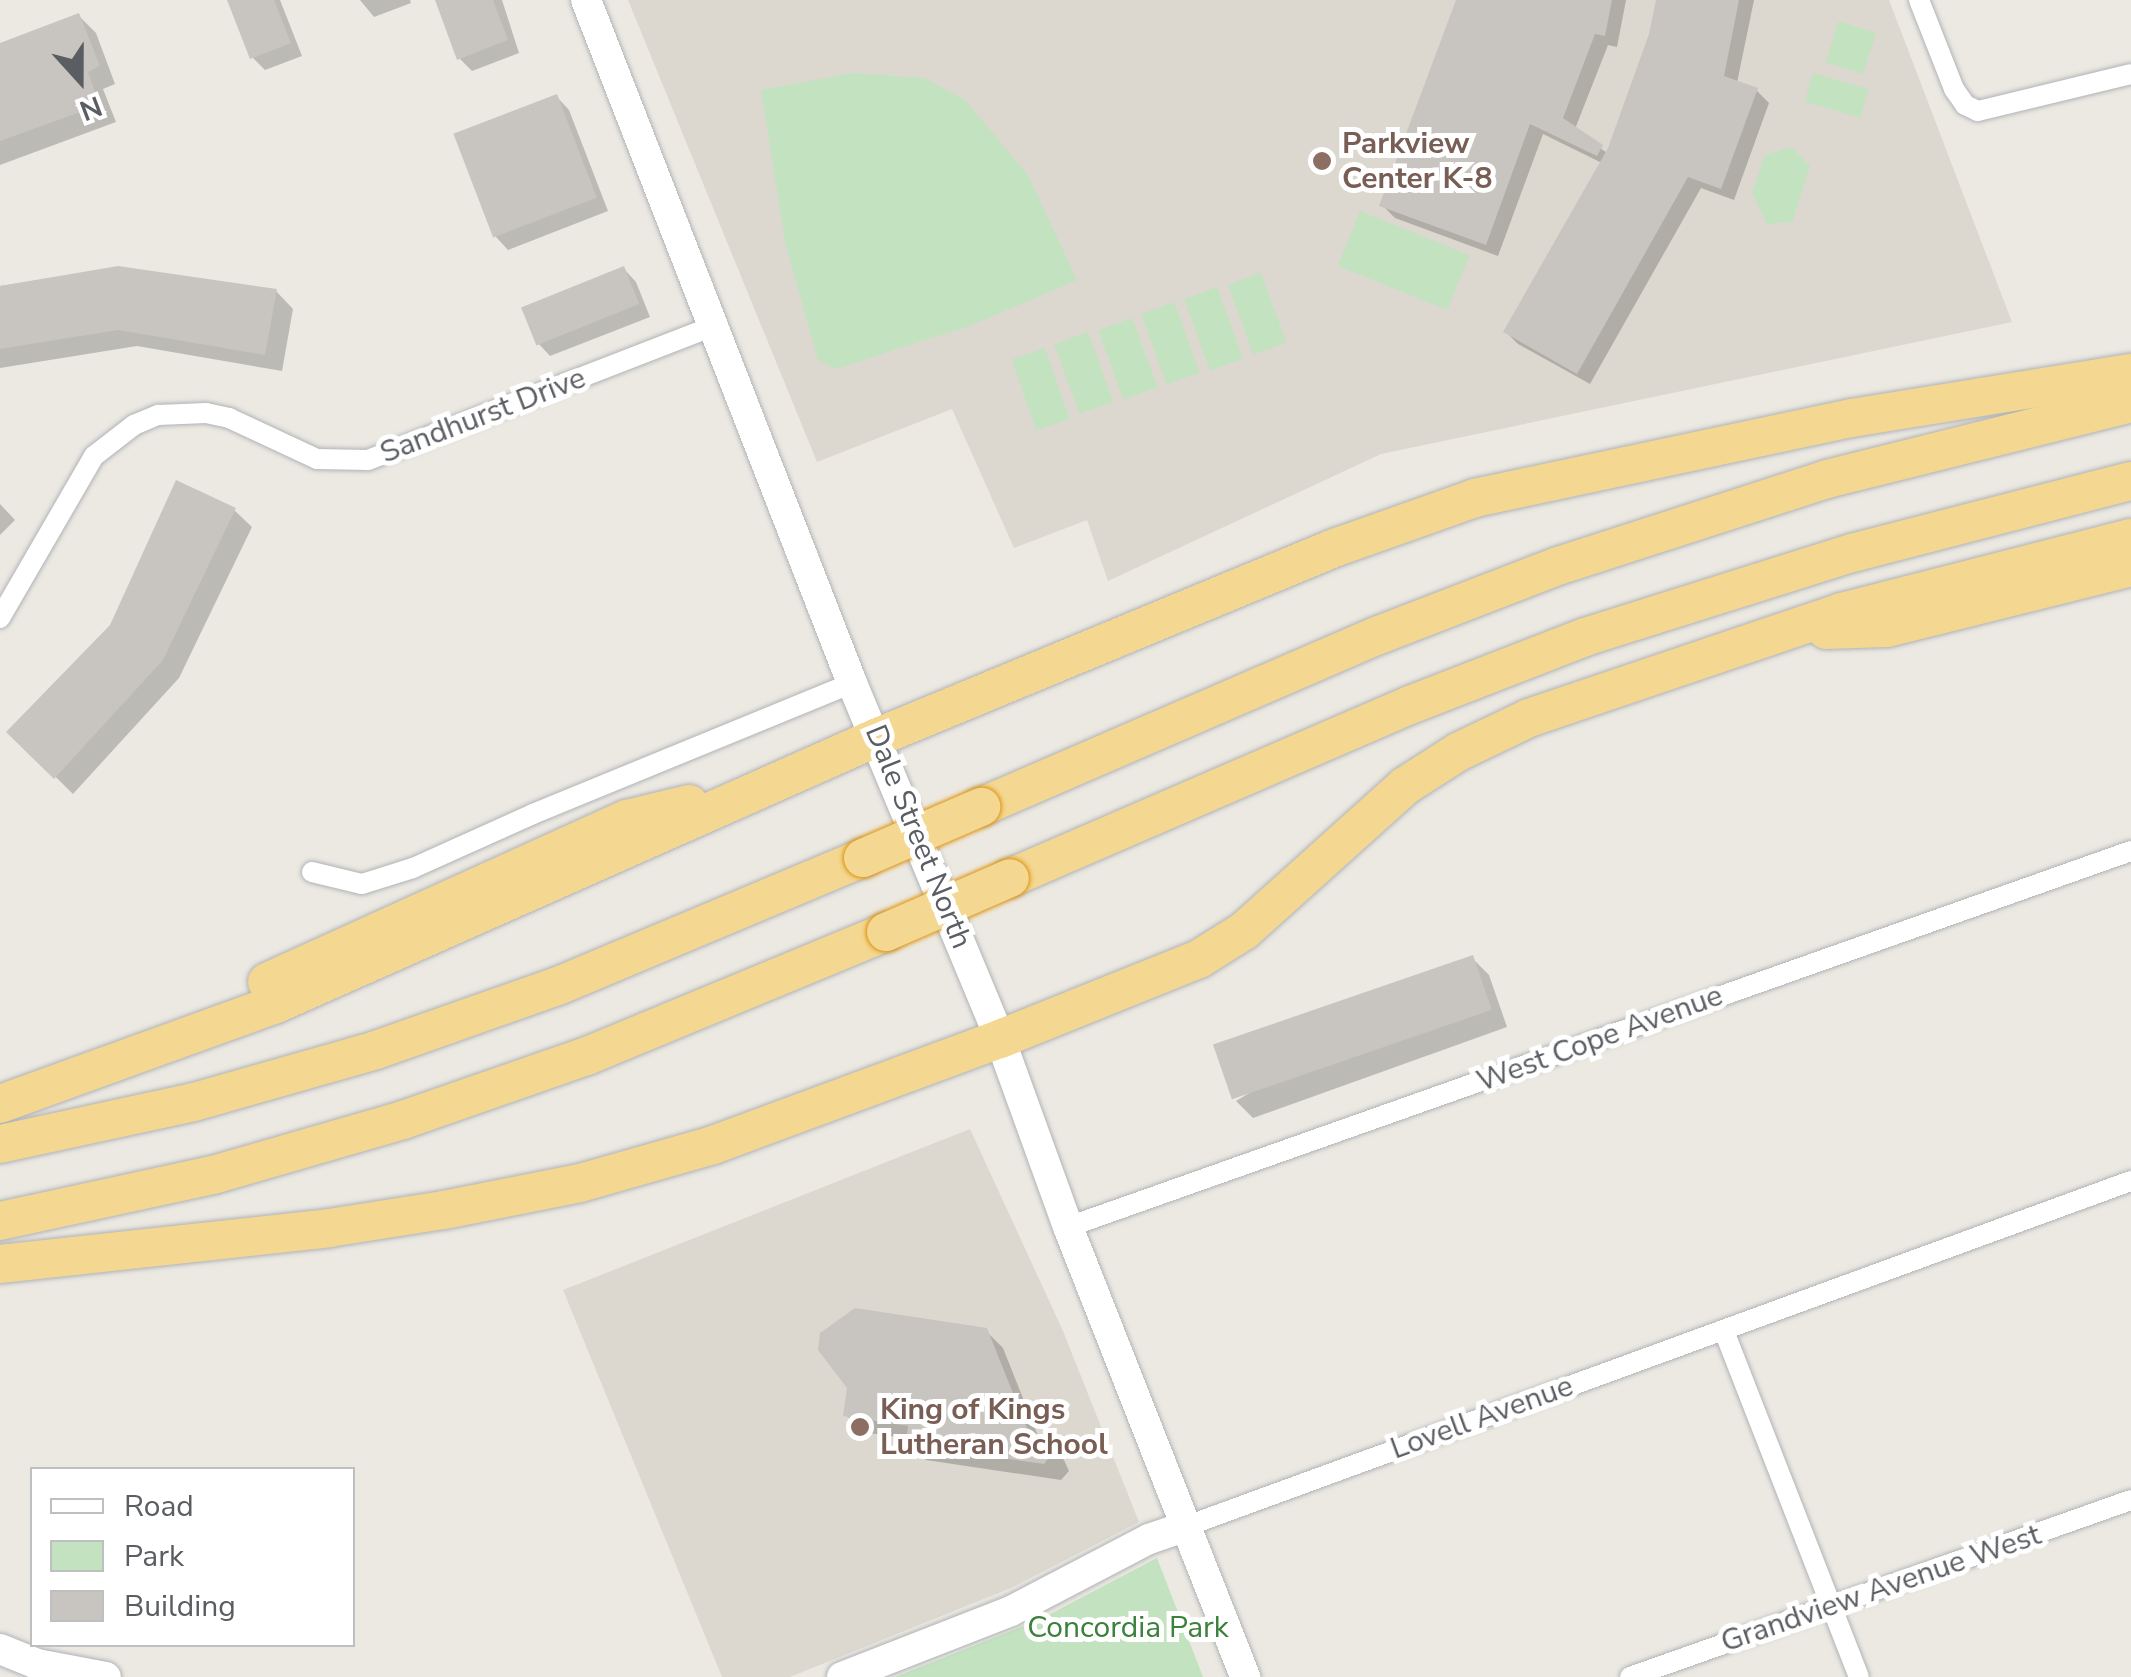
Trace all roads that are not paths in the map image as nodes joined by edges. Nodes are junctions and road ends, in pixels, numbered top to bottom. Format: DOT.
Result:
graph roads {
  1 [pos="586,0"];
  2 [pos="1919,0"];
  3 [pos="2131,74"];
  4 [pos="714,326"];
  5 [pos="2131,372"];
  6 [pos="2131,403"];
  7 [pos="2131,480"];
  8 [pos="2131,538"];
  9 [pos="2131,568"];
  10 [pos="0,618"];
  11 [pos="1789,628"];
  12 [pos="852,682"];
  13 [pos="878,737"];
  14 [pos="2131,851"];
  15 [pos="312,872"];
  16 [pos="1000,1040"];
  17 [pos="0,1104"];
  18 [pos="0,1144"];
  19 [pos="2131,1181"];
  20 [pos="0,1221"];
  21 [pos="1068,1227"];
  22 [pos="0,1264"];
  23 [pos="1724,1331"];
  24 [pos="2131,1500"];
  25 [pos="1187,1526"];
  26 [pos="1832,1609"];
  27 [pos="0,1649"];
  28 [pos="106,1677"];
  29 [pos="842,1677"];
  30 [pos="1244,1677"];
  31 [pos="1630,1677"];
  32 [pos="1858,1677"];
  1 -- 4 [label="main road, Dale Street North"];
  2 -- 3 [label="street"];
  4 -- 10 [label="street, Sandhurst Drive"];
  4 -- 12 [label="main road, Dale Street North"];
  5 -- 13 [label="highway"];
  6 -- 18 [label="highway, bridge"];
  7 -- 20 [label="highway, bridge"];
  8 -- 11 [label="highway"];
  9 -- 11 [label="highway"];
  11 -- 16 [label="highway"];
  12 -- 13 [label="main road, Dale Street North"];
  12 -- 15 [label="street"];
  13 -- 16 [label="main road, Dale Street North"];
  13 -- 17 [label="highway"];
  14 -- 21 [label="street, West Cope Avenue"];
  16 -- 21 [label="main road, Dale Street North"];
  16 -- 22 [label="highway"];
  19 -- 23 [label="street, Lovell Avenue"];
  21 -- 25 [label="main road, Dale Street North"];
  23 -- 25 [label="street, Lovell Avenue"];
  23 -- 26 [label="street"];
  24 -- 26 [label="street, Grandview Avenue West"];
  25 -- 29 [label="main road, Lovell Avenue"];
  25 -- 30 [label="main road, Dale Street North"];
  26 -- 31 [label="street, Grandview Avenue West"];
  26 -- 32 [label="street"];
  27 -- 28 [label="main road"];
}
